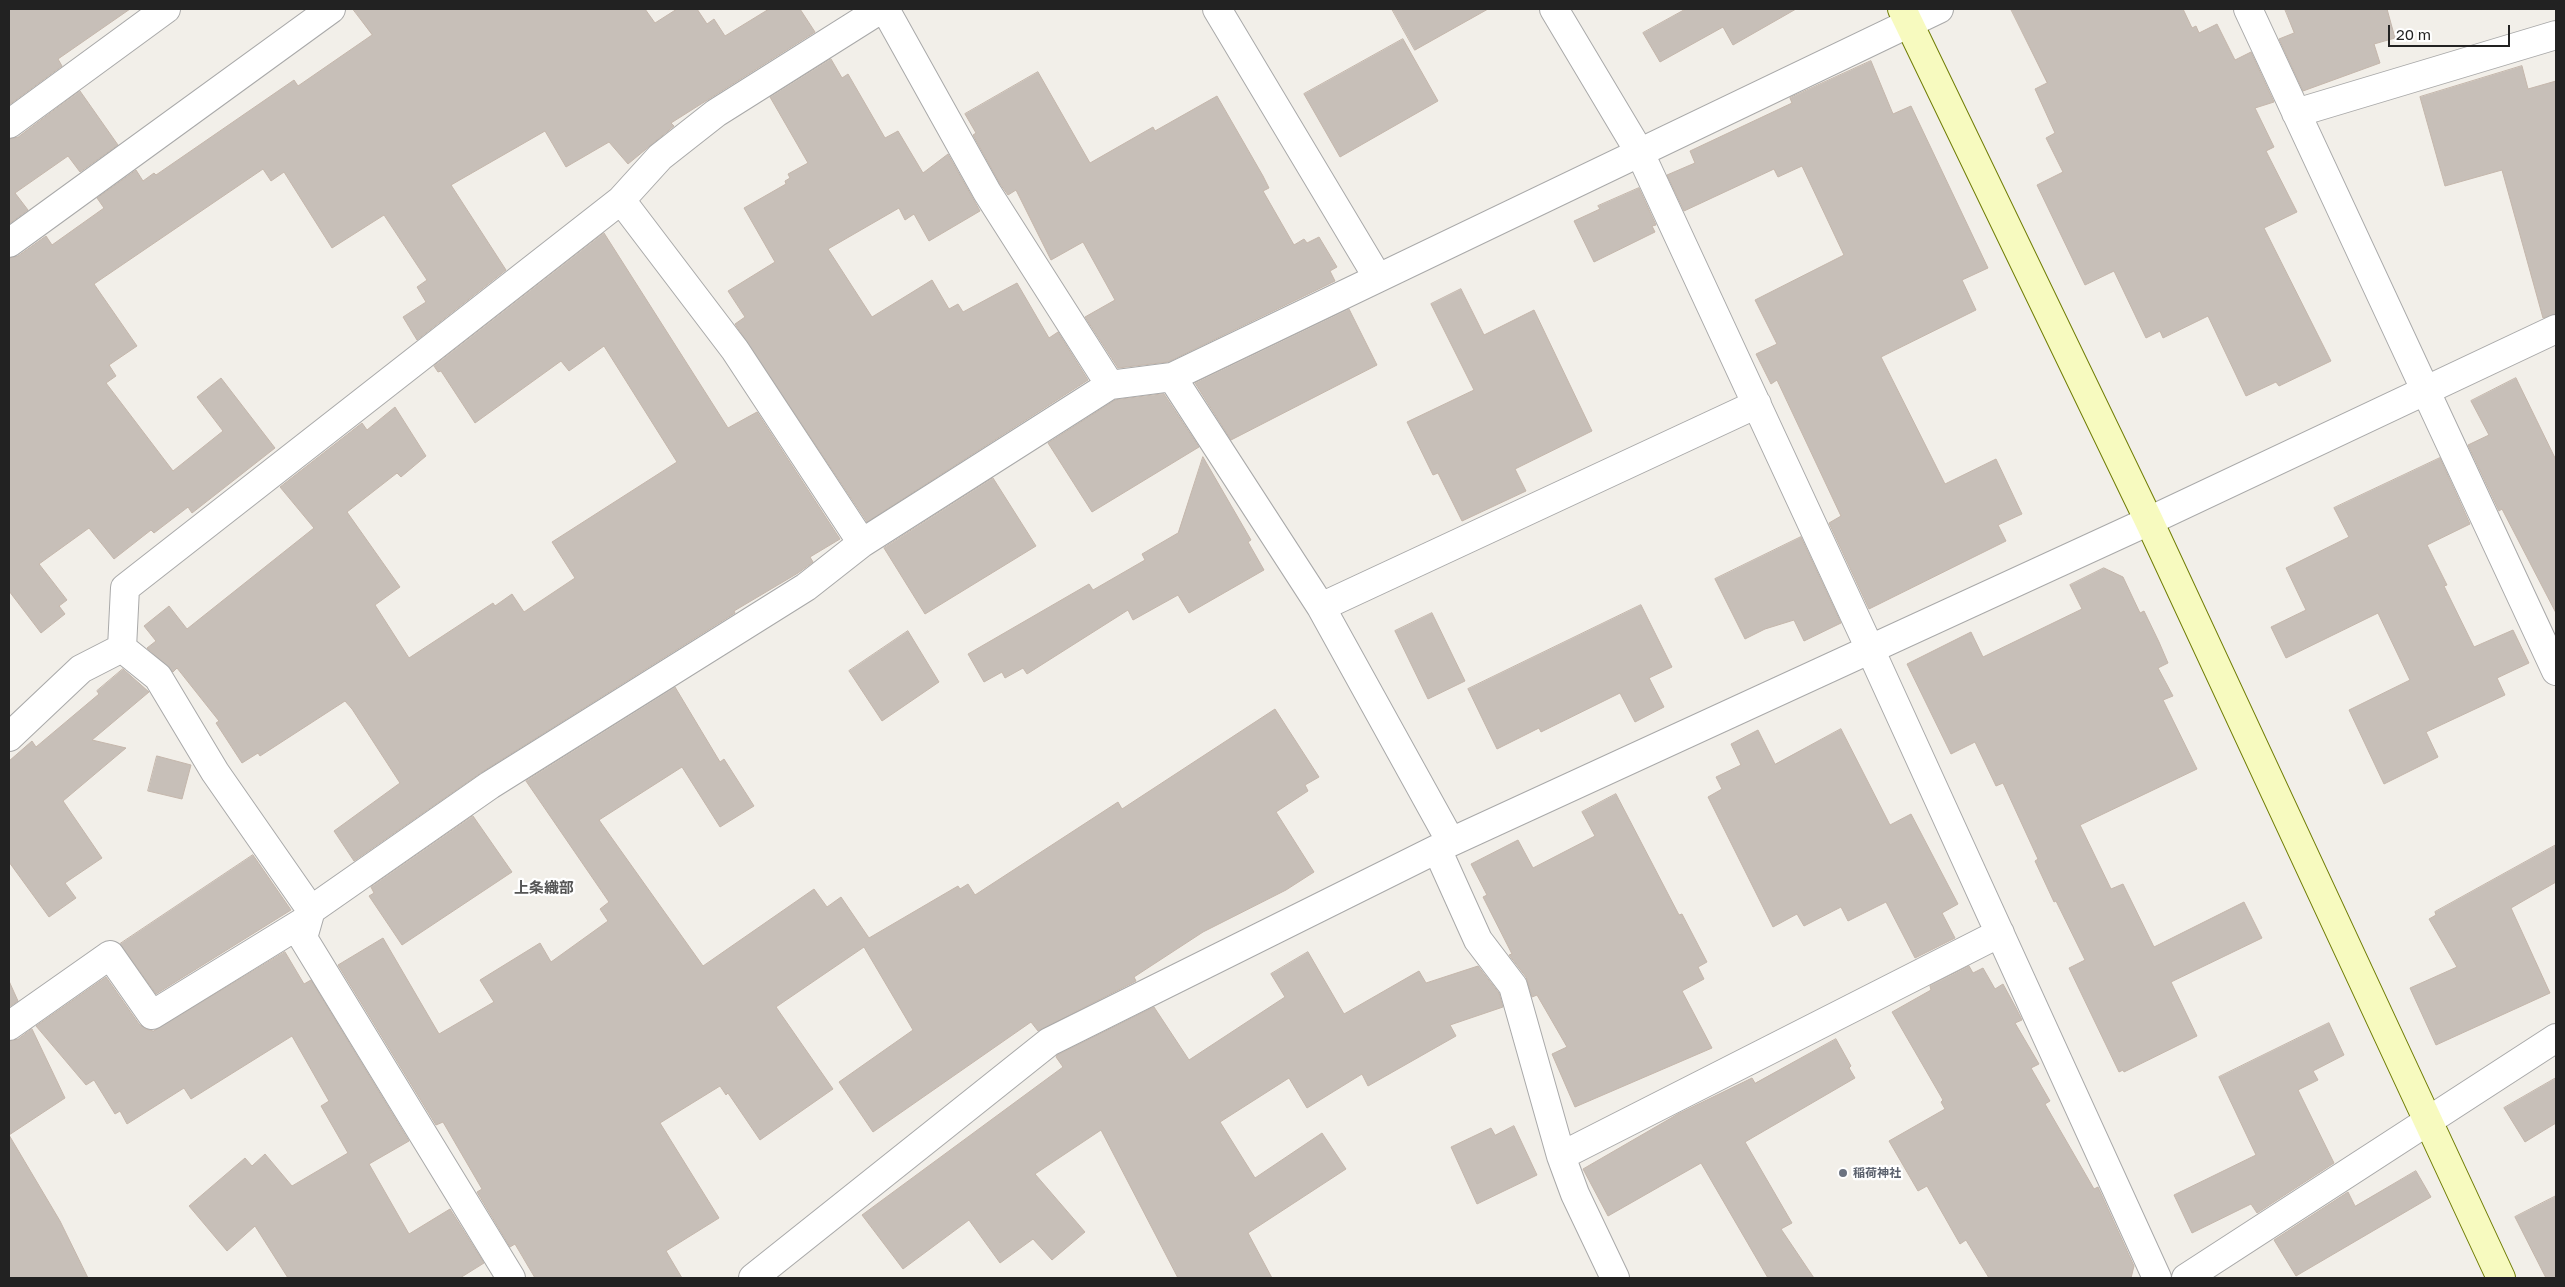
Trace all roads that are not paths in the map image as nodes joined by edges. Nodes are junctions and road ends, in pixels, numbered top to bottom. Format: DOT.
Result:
graph roads {
  1 [pos="166,9"];
  2 [pos="331,9"];
  3 [pos="1217,9"];
  4 [pos="1554,9"];
  5 [pos="1939,9"];
  6 [pos="2248,9"];
  7 [pos="887,10"];
  8 [pos="1906,16"];
  9 [pos="2556,35"];
  10 [pos="2296,113"];
  11 [pos="9,124"];
  12 [pos="1640,153"];
  13 [pos="621,200"];
  14 [pos="9,243"];
  15 [pos="1378,278"];
  16 [pos="2556,329"];
  17 [pos="1172,377"];
  18 [pos="1110,385"];
  19 [pos="2424,391"];
  20 [pos="1757,404"];
  21 [pos="2149,521"];
  22 [pos="862,543"];
  23 [pos="1321,607"];
  24 [pos="122,648"];
  25 [pos="1870,649"];
  26 [pos="2556,669"];
  27 [pos="9,737"];
  28 [pos="1444,846"];
  29 [pos="310,915"];
  30 [pos="2000,933"];
  31 [pos="9,1026"];
  32 [pos="2556,1038"];
  33 [pos="2428,1121"];
  34 [pos="1561,1156"];
  35 [pos="511,1278"];
  36 [pos="753,1278"];
  37 [pos="1615,1278"];
  38 [pos="2157,1278"];
  39 [pos="2186,1278"];
  40 [pos="2501,1278"];
  1 -- 11 [label="street"];
  2 -- 14 [label="street"];
  3 -- 15 [label="street"];
  4 -- 12 [label="street"];
  5 -- 8 [label="street"];
  6 -- 10 [label="street"];
  7 -- 13 [label="street"];
  7 -- 18 [label="street"];
  8 -- 12 [label="street"];
  8 -- 21 [label="street"];
  9 -- 10 [label="street"];
  10 -- 19 [label="street"];
  12 -- 15 [label="street"];
  12 -- 20 [label="street"];
  13 -- 22 [label="street"];
  13 -- 24 [label="street"];
  15 -- 17 [label="street"];
  16 -- 19 [label="street"];
  17 -- 18 [label="street"];
  17 -- 23 [label="street"];
  18 -- 22 [label="street"];
  19 -- 21 [label="street"];
  19 -- 26 [label="street"];
  20 -- 23 [label="street"];
  20 -- 25 [label="street"];
  21 -- 25 [label="street"];
  21 -- 33 [label="street"];
  22 -- 29 [label="street"];
  23 -- 28 [label="street"];
  24 -- 27 [label="street"];
  24 -- 29 [label="street"];
  25 -- 28 [label="street"];
  25 -- 30 [label="street"];
  28 -- 34 [label="street"];
  28 -- 36 [label="street"];
  29 -- 31 [label="street"];
  29 -- 35 [label="street"];
  30 -- 34 [label="street"];
  30 -- 38 [label="street"];
  32 -- 33 [label="street"];
  33 -- 39 [label="street"];
  33 -- 40 [label="street"];
  34 -- 37 [label="street"];
}
